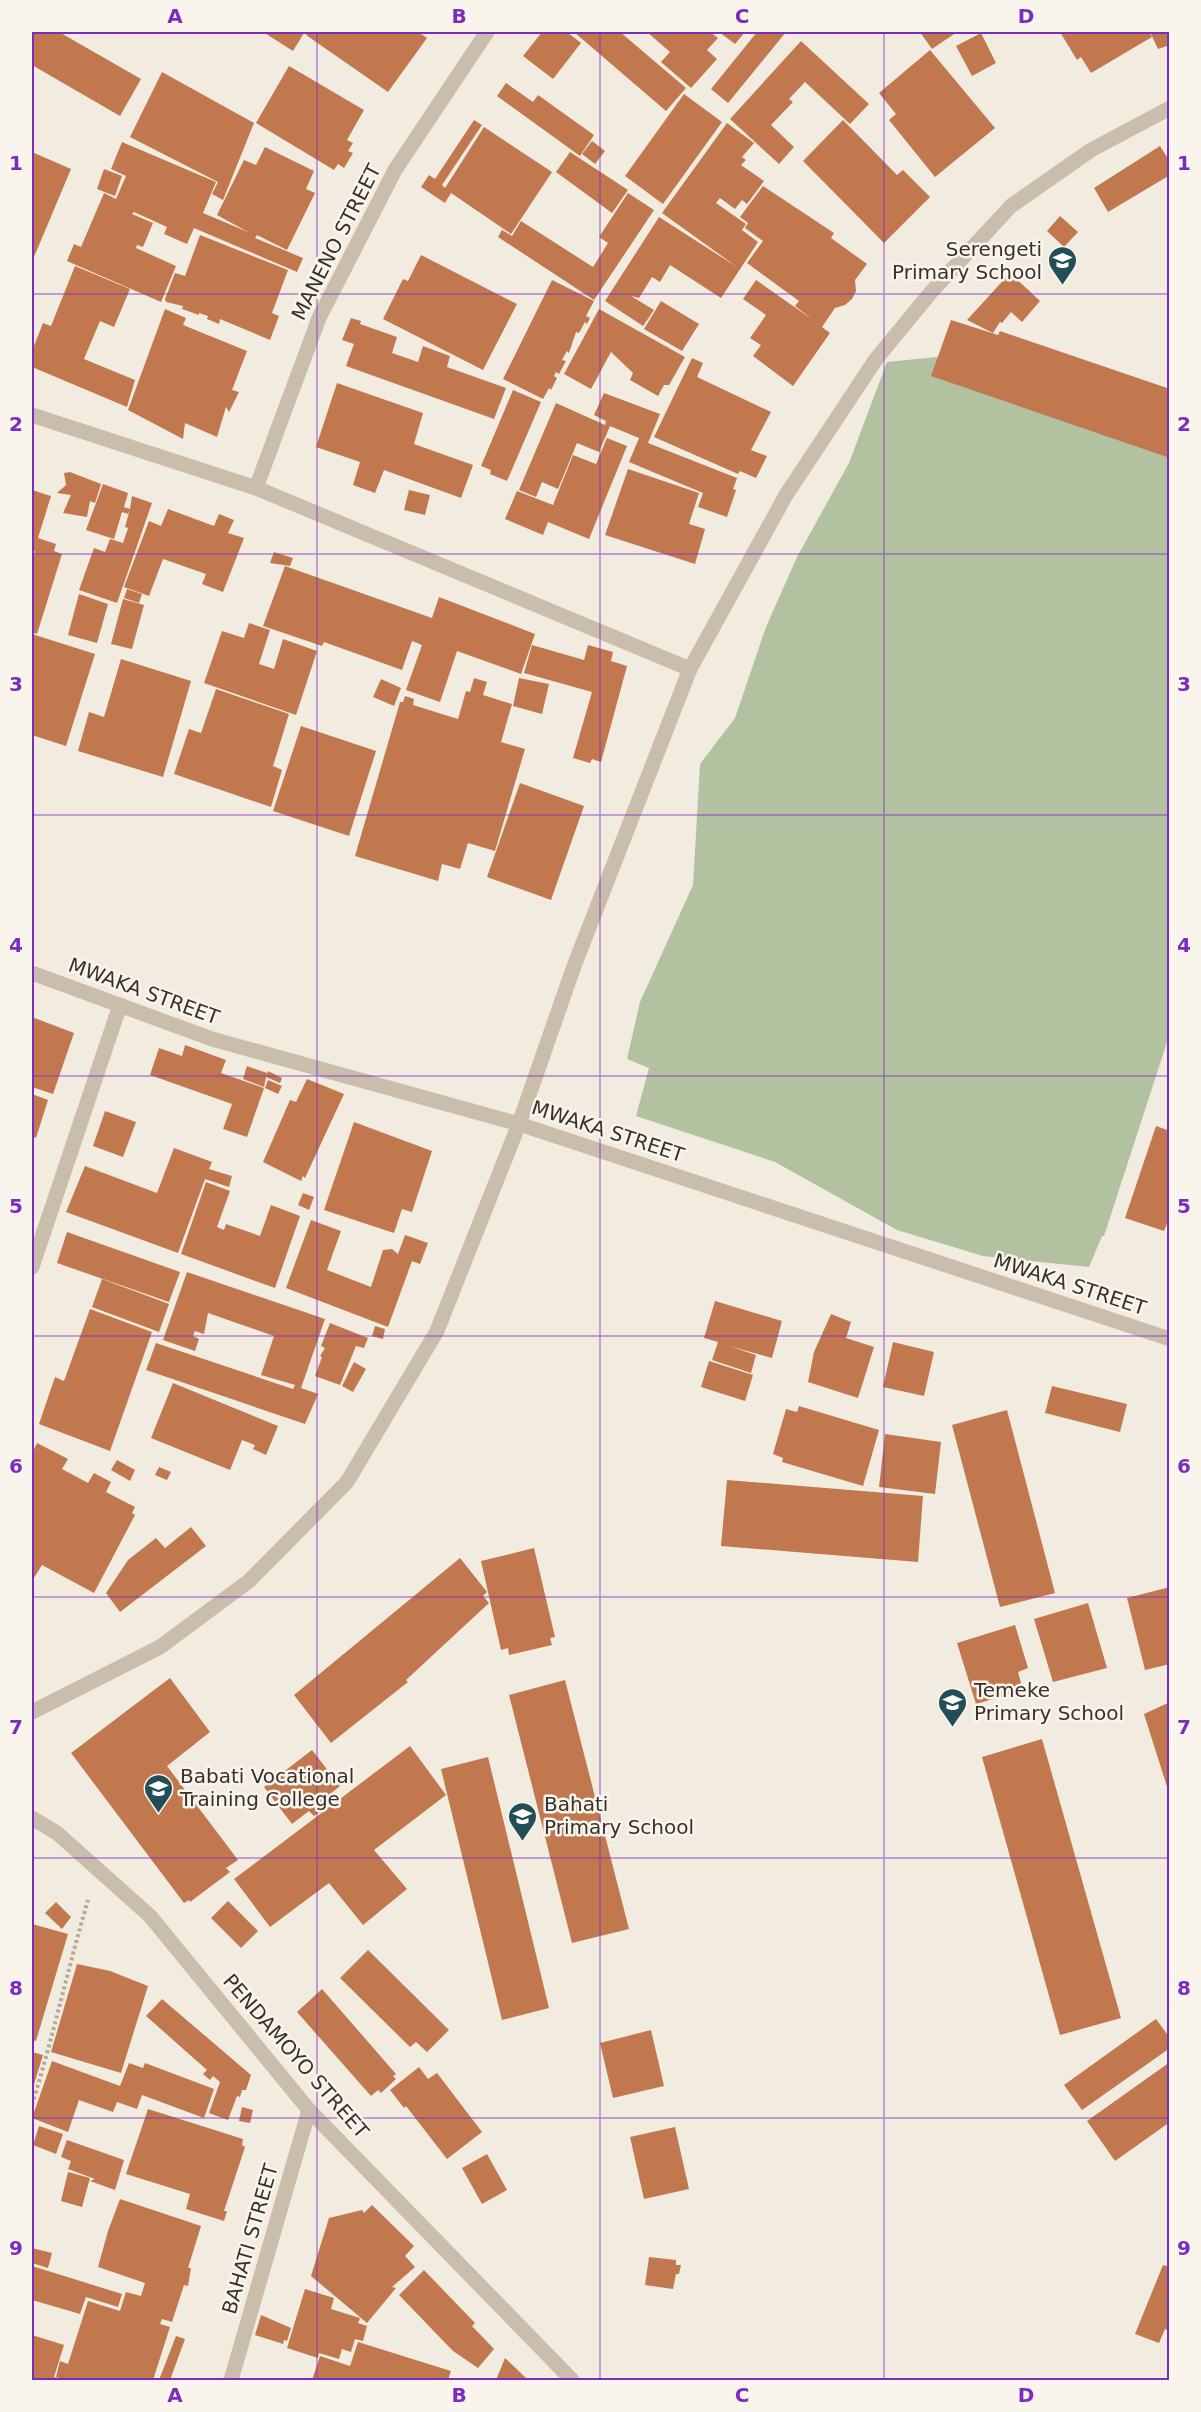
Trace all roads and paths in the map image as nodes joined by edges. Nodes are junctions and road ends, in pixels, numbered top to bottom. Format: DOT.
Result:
graph roads {
  1 [pos="487,32"];
  2 [pos="1170,108"];
  3 [pos="32,415"];
  4 [pos="256,488"];
  5 [pos="690,669"];
  6 [pos="32,973"];
  7 [pos="120,1005"];
  8 [pos="519,1124"];
  9 [pos="32,1267"];
  10 [pos="1170,1339"];
  11 [pos="32,1712"];
  12 [pos="32,1818"];
  13 [pos="98,1867"];
  14 [pos="32,2105"];
  15 [pos="309,2110"];
  16 [pos="231,2380"];
  17 [pos="572,2380"];
  1 -- 4 [label="street, MANENO STREET"];
  2 -- 5 [label="street"];
  3 -- 4 [label="street"];
  4 -- 5 [label="street"];
  5 -- 8 [label="street"];
  6 -- 7 [label="street, MWAKA STREET"];
  7 -- 8 [label="street, MWAKA STREET"];
  7 -- 9 [label="street"];
  8 -- 10 [label="street, MWAKA STREET"];
  8 -- 11 [label="street"];
  12 -- 13 [label="street, PENDAMOYO STREET"];
  13 -- 14 [label="path"];
  13 -- 15 [label="street, PENDAMOYO STREET"];
  15 -- 16 [label="street, BAHATI STREET"];
  15 -- 17 [label="street, PENDAMOYO STREET"];
}
